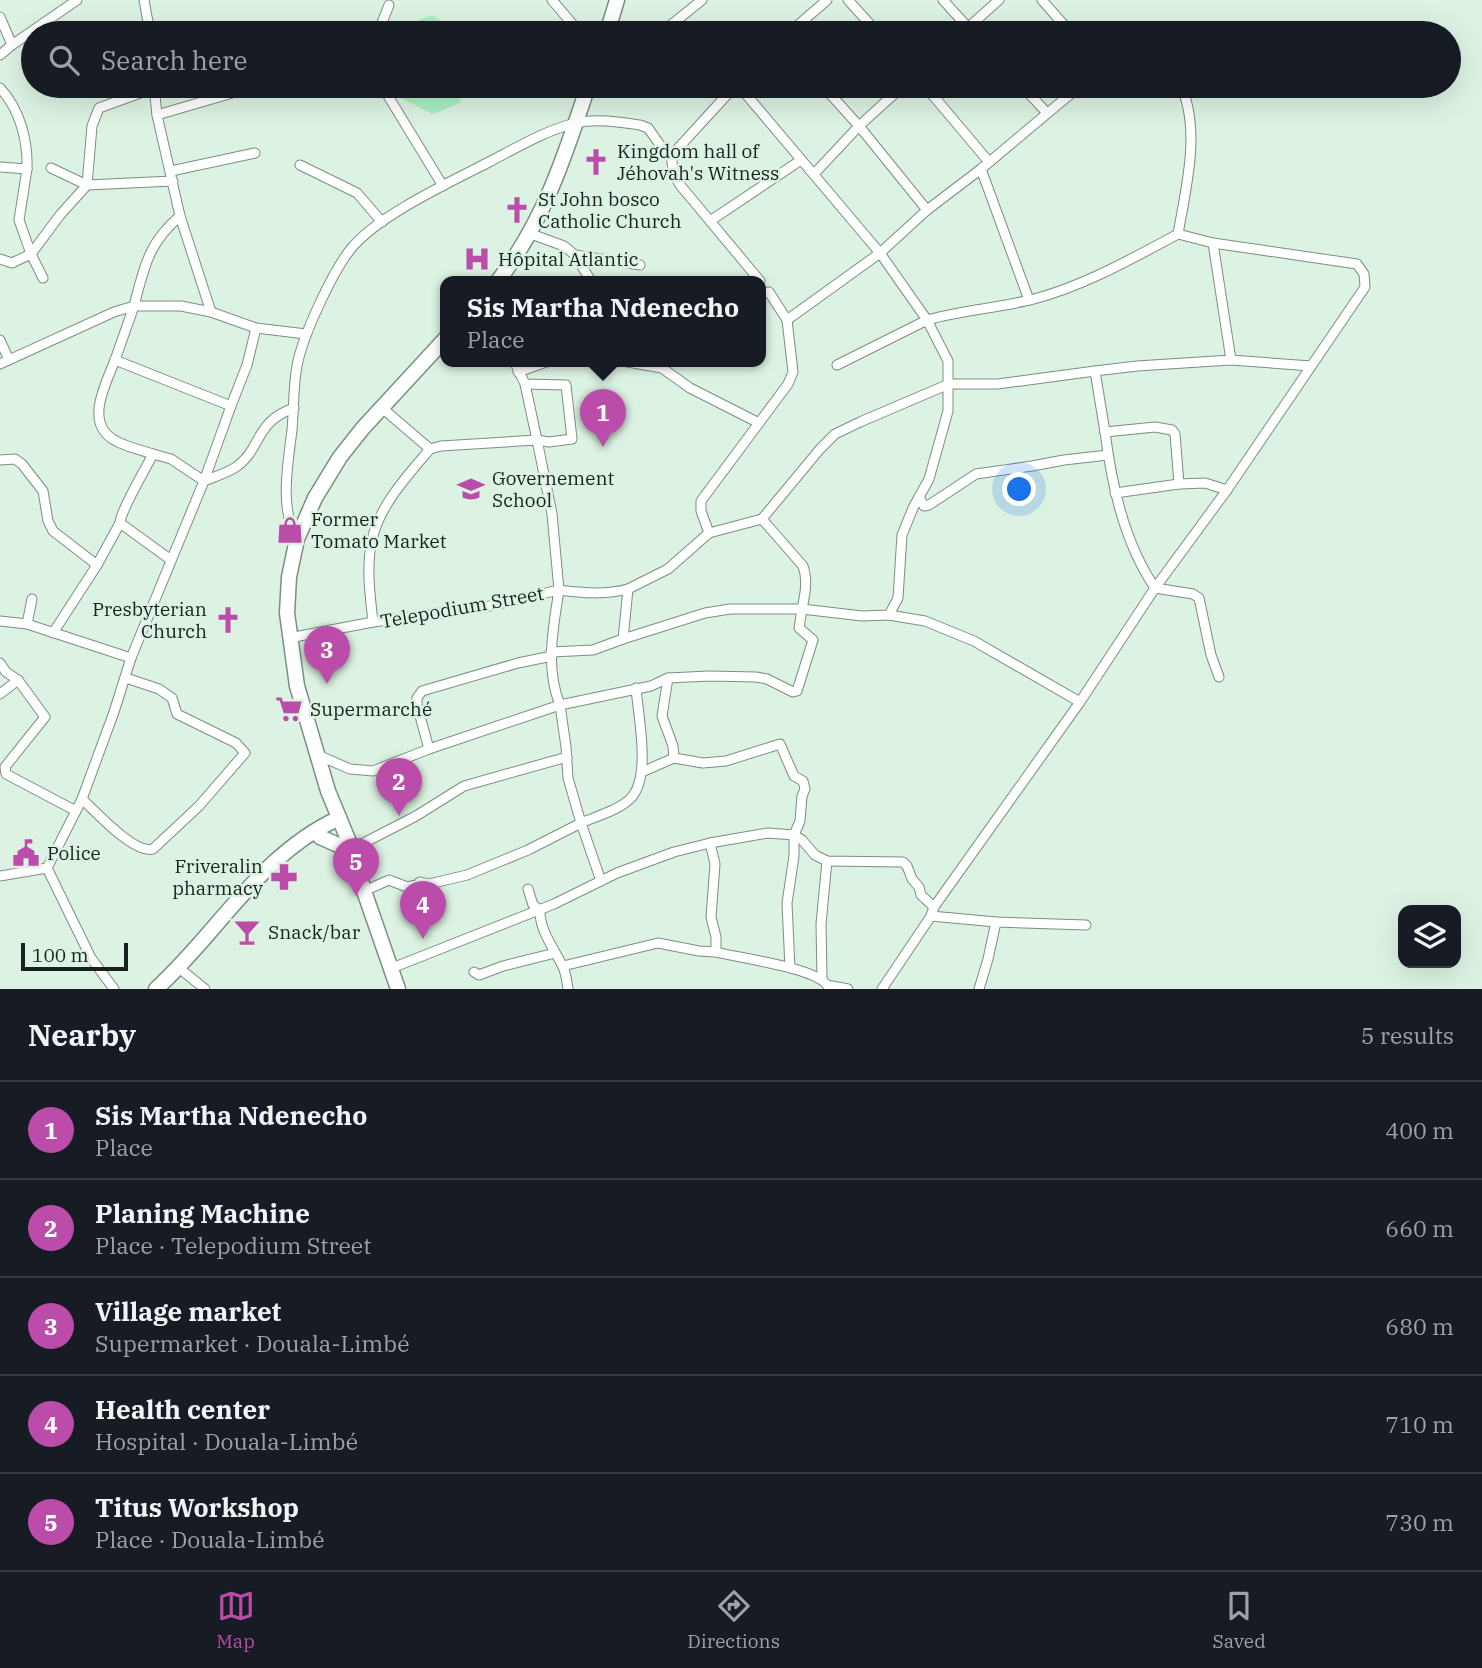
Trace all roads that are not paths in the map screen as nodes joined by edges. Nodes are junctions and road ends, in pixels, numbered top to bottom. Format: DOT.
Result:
graph roads {
  1 [pos="77,0"];
  2 [pos="144,0"];
  3 [pos="552,0"];
  4 [pos="617,0"];
  5 [pos="702,0"];
  6 [pos="827,0"];
  7 [pos="848,0"];
  8 [pos="943,0"];
  9 [pos="999,0"];
  10 [pos="1042,0"];
  11 [pos="389,5"];
  12 [pos="0,17"];
  13 [pos="47,21"];
  14 [pos="148,21"];
  15 [pos="383,21"];
  16 [pos="570,21"];
  17 [pos="611,21"];
  18 [pos="676,21"];
  19 [pos="803,21"];
  20 [pos="867,21"];
  21 [pos="960,21"];
  22 [pos="978,21"];
  23 [pos="1060,21"];
  24 [pos="21,39"];
  25 [pos="12,45"];
  26 [pos="0,55"];
  27 [pos="0,88"];
  28 [pos="125,98"];
  29 [pos="155,98"];
  30 [pos="215,98"];
  31 [pos="389,98"];
  32 [pos="584,98"];
  33 [pos="726,98"];
  34 [pos="748,98"];
  35 [pos="833,98"];
  36 [pos="890,98"];
  37 [pos="935,98"];
  38 [pos="1033,98"];
  39 [pos="1065,98"];
  40 [pos="1184,98"];
  41 [pos="1047,113"];
  42 [pos="157,115"];
  43 [pos="578,116"];
  44 [pos="859,126"];
  45 [pos="255,153"];
  46 [pos="671,156"];
  47 [pos="802,160"];
  48 [pos="989,162"];
  49 [pos="300,165"];
  50 [pos="0,167"];
  51 [pos="51,168"];
  52 [pos="27,169"];
  53 [pos="981,169"];
  54 [pos="171,171"];
  55 [pos="814,174"];
  56 [pos="173,181"];
  57 [pos="87,185"];
  58 [pos="443,186"];
  59 [pos="927,210"];
  60 [pos="180,216"];
  61 [pos="710,221"];
  62 [pos="383,222"];
  63 [pos="531,234"];
  64 [pos="1178,234"];
  65 [pos="1213,243"];
  66 [pos="880,253"];
  67 [pos="31,254"];
  68 [pos="575,255"];
  69 [pos="0,260"];
  70 [pos="640,265"];
  71 [pos="502,276"];
  72 [pos="588,276"];
  73 [pos="756,276"];
  74 [pos="43,278"];
  75 [pos="766,294"];
  76 [pos="1029,300"];
  77 [pos="134,306"];
  78 [pos="211,312"];
  79 [pos="787,320"];
  80 [pos="927,320"];
  81 [pos="256,328"];
  82 [pos="306,334"];
  83 [pos="0,340"];
  84 [pos="440,344"];
  85 [pos="115,360"];
  86 [pos="1231,360"];
  87 [pos="4,362"];
  88 [pos="837,365"];
  89 [pos="1311,366"];
  90 [pos="516,367"];
  91 [pos="532,367"];
  92 [pos="656,367"];
  93 [pos="1095,371"];
  94 [pos="518,372"];
  95 [pos="524,383"];
  96 [pos="949,384"];
  97 [pos="231,406"];
  98 [pos="381,407"];
  99 [pos="295,408"];
  100 [pos="760,423"];
  101 [pos="1105,432"];
  102 [pos="537,440"];
  103 [pos="430,449"];
  104 [pos="153,454"];
  105 [pos="1108,455"];
  106 [pos="0,460"];
  107 [pos="204,481"];
  108 [pos="1180,484"];
  109 [pos="1227,490"];
  110 [pos="1115,493"];
  111 [pos="919,497"];
  112 [pos="762,519"];
  113 [pos="120,523"];
  114 [pos="709,533"];
  115 [pos="297,539"];
  116 [pos="171,560"];
  117 [pos="97,565"];
  118 [pos="1155,588"];
  119 [pos="628,589"];
  120 [pos="559,590"];
  121 [pos="32,598"];
  122 [pos="802,609"];
  123 [pos="889,615"];
  124 [pos="0,621"];
  125 [pos="373,622"];
  126 [pos="27,624"];
  127 [pos="53,633"];
  128 [pos="289,638"];
  129 [pos="623,639"];
  130 [pos="552,654"];
  131 [pos="131,659"];
  132 [pos="0,663"];
  133 [pos="1219,677"];
  134 [pos="126,678"];
  135 [pos="668,678"];
  136 [pos="18,680"];
  137 [pos="636,688"];
  138 [pos="0,694"];
  139 [pos="1080,702"];
  140 [pos="561,705"];
  141 [pos="429,749"];
  142 [pos="320,756"];
  143 [pos="567,757"];
  144 [pos="674,758"];
  145 [pos="642,772"];
  146 [pos="328,791"];
  147 [pos="82,799"];
  148 [pos="76,811"];
  149 [pos="341,823"];
  150 [pos="581,823"];
  151 [pos="318,833"];
  152 [pos="794,835"];
  153 [pos="710,843"];
  154 [pos="353,854"];
  155 [pos="827,861"];
  156 [pos="47,868"];
  157 [pos="0,876"];
  158 [pos="601,881"];
  159 [pos="528,889"];
  160 [pos="363,891"];
  161 [pos="540,910"];
  162 [pos="933,911"];
  163 [pos="996,922"];
  164 [pos="1086,925"];
  165 [pos="716,952"];
  166 [pos="555,953"];
  167 [pos="563,966"];
  168 [pos="179,968"];
  169 [pos="392,968"];
  170 [pos="790,968"];
  171 [pos="474,972"];
  172 [pos="822,978"];
  173 [pos="114,989"];
  174 [pos="156,989"];
  175 [pos="205,989"];
  176 [pos="398,989"];
  177 [pos="568,989"];
  178 [pos="848,989"];
  179 [pos="882,989"];
  180 [pos="979,989"];
  1 -- 13 [label="street"];
  2 -- 14 [label="street"];
  3 -- 16 [label="street"];
  4 -- 17 [label="highway"];
  5 -- 18 [label="street"];
  6 -- 19 [label="street"];
  7 -- 20 [label="street"];
  8 -- 21 [label="street"];
  9 -- 22 [label="street"];
  10 -- 23 [label="street"];
  11 -- 15 [label="street"];
  12 -- 25 [label="street"];
  24 -- 25 [label="street"];
  25 -- 26 [label="street"];
  27 -- 52 [label="street"];
  28 -- 57 [label="street"];
  29 -- 42 [label="street"];
  30 -- 42 [label="street"];
  31 -- 58 [label="street"];
  32 -- 43 [label="highway"];
  33 -- 46 [label="street"];
  34 -- 47 [label="street"];
  35 -- 44 [label="street"];
  36 -- 44 [label="street"];
  37 -- 48 [label="street"];
  38 -- 41 [label="street"];
  39 -- 41 [label="street"];
  40 -- 64 [label="street"];
  41 -- 48 [label="street"];
  42 -- 54 [label="street"];
  43 -- 46 [label="street"];
  43 -- 58 [label="street"];
  43 -- 63 [label="highway"];
  44 -- 55 [label="street"];
  44 -- 59 [label="street"];
  45 -- 54 [label="street"];
  46 -- 61 [label="street"];
  47 -- 55 [label="street"];
  47 -- 61 [label="street"];
  48 -- 53 [label="street"];
  49 -- 62 [label="street"];
  50 -- 52 [label="street"];
  51 -- 57 [label="street"];
  52 -- 67 [label="street"];
  53 -- 59 [label="street"];
  53 -- 76 [label="street"];
  54 -- 56 [label="street"];
  55 -- 66 [label="street"];
  56 -- 57 [label="street"];
  56 -- 60 [label="street"];
  57 -- 67 [label="street"];
  58 -- 62 [label="street"];
  59 -- 66 [label="street"];
  60 -- 77 [label="street"];
  60 -- 78 [label="street"];
  61 -- 73 [label="street"];
  62 -- 82 [label="street"];
  63 -- 68 [label="street"];
  63 -- 71 [label="highway"];
  64 -- 65 [label="street"];
  64 -- 76 [label="street"];
  65 -- 86 [label="street"];
  65 -- 89 [label="street"];
  66 -- 79 [label="street"];
  66 -- 80 [label="street"];
  67 -- 69 [label="street"];
  67 -- 74 [label="street"];
  68 -- 70 [label="street"];
  68 -- 72 [label="street"];
  75 -- 79 [label="street"];
  76 -- 80 [label="street"];
  77 -- 78 [label="street"];
  77 -- 85 [label="street"];
  77 -- 87 [label="street"];
  78 -- 81 [label="street"];
  79 -- 100 [label="street"];
  80 -- 88 [label="street"];
  80 -- 96 [label="street"];
  81 -- 82 [label="street"];
  81 -- 97 [label="street"];
  82 -- 99 [label="street"];
  83 -- 87 [label="street"];
  84 -- 98 [label="highway"];
  85 -- 97 [label="street"];
  85 -- 104 [label="street"];
  86 -- 89 [label="street"];
  86 -- 93 [label="street"];
  89 -- 109 [label="street"];
  90 -- 94 [label="street"];
  91 -- 94 [label="street"];
  92 -- 100 [label="street"];
  93 -- 96 [label="street"];
  93 -- 101 [label="street"];
  94 -- 95 [label="street"];
  95 -- 102 [label="street"];
  95 -- 102 [label="street"];
  96 -- 111 [label="street"];
  96 -- 112 [label="street"];
  97 -- 107 [label="street"];
  98 -- 103 [label="street"];
  98 -- 115 [label="highway"];
  99 -- 107 [label="street"];
  99 -- 115 [label="street"];
  100 -- 114 [label="street"];
  101 -- 105 [label="street"];
  101 -- 108 [label="street"];
  102 -- 103 [label="street"];
  102 -- 120 [label="street"];
  103 -- 125 [label="street"];
  104 -- 107 [label="street"];
  104 -- 113 [label="street"];
  105 -- 110 [label="street"];
  105 -- 111 [label="street"];
  106 -- 117 [label="street"];
  107 -- 116 [label="street"];
  108 -- 109 [label="street"];
  108 -- 110 [label="street"];
  109 -- 118 [label="street"];
  110 -- 118 [label="street"];
  111 -- 123 [label="street"];
  112 -- 114 [label="street"];
  112 -- 122 [label="street"];
  113 -- 116 [label="street"];
  113 -- 117 [label="street"];
  114 -- 119 [label="street"];
  115 -- 128 [label="highway"];
  116 -- 131 [label="street"];
  117 -- 127 [label="street"];
  118 -- 133 [label="street"];
  118 -- 139 [label="street"];
  119 -- 120 [label="street"];
  119 -- 129 [label="street"];
  120 -- 125 [label="street, Telepodium Street"];
  120 -- 130 [label="street, Telepodium Street"];
  121 -- 126 [label="street"];
  122 -- 123 [label="street"];
  122 -- 129 [label="street"];
  122 -- 135 [label="street"];
  123 -- 139 [label="street"];
  124 -- 126 [label="street"];
  125 -- 128 [label="street, Telepodium Street"];
  126 -- 127 [label="street"];
  127 -- 131 [label="street"];
  128 -- 142 [label="highway"];
  129 -- 130 [label="street"];
  130 -- 140 [label="street, Telepodium Street"];
  130 -- 141 [label="street"];
  131 -- 134 [label="street"];
  132 -- 136 [label="street"];
  134 -- 147 [label="street"];
  134 -- 147 [label="street"];
  135 -- 137 [label="street"];
  135 -- 144 [label="street"];
  136 -- 138 [label="street"];
  136 -- 148 [label="street"];
  137 -- 140 [label="street"];
  137 -- 145 [label="street"];
  139 -- 162 [label="street"];
  140 -- 141 [label="street"];
  140 -- 143 [label="street, Telepodium Street"];
  141 -- 142 [label="street"];
  142 -- 146 [label="highway"];
  143 -- 150 [label="street, Telepodium Street"];
  143 -- 154 [label="street"];
  144 -- 145 [label="street"];
  144 -- 152 [label="street"];
  145 -- 150 [label="street"];
  146 -- 149 [label="highway"];
  146 -- 151 [label="highway"];
  147 -- 148 [label="street"];
  148 -- 156 [label="street"];
  149 -- 151 [label="highway"];
  149 -- 154 [label="highway"];
  150 -- 158 [label="street, Telepodium Street"];
  150 -- 160 [label="street"];
  151 -- 154 [label="highway"];
  151 -- 168 [label="highway"];
  152 -- 153 [label="street"];
  152 -- 155 [label="street"];
  152 -- 170 [label="street"];
  153 -- 158 [label="street"];
  153 -- 165 [label="street"];
  154 -- 160 [label="highway"];
  155 -- 162 [label="street"];
  155 -- 172 [label="street"];
  156 -- 157 [label="street"];
  156 -- 173 [label="street"];
  158 -- 161 [label="street"];
  159 -- 161 [label="street"];
  160 -- 169 [label="highway"];
  161 -- 166 [label="street"];
  161 -- 169 [label="street"];
  162 -- 163 [label="street"];
  162 -- 179 [label="street"];
  163 -- 164 [label="street"];
  163 -- 180 [label="street"];
  165 -- 167 [label="street"];
  165 -- 170 [label="street"];
  166 -- 167 [label="street"];
  166 -- 171 [label="street"];
  167 -- 177 [label="street"];
  168 -- 174 [label="highway"];
  168 -- 175 [label="street"];
  169 -- 176 [label="highway"];
  170 -- 172 [label="street"];
  172 -- 178 [label="street"];
}
